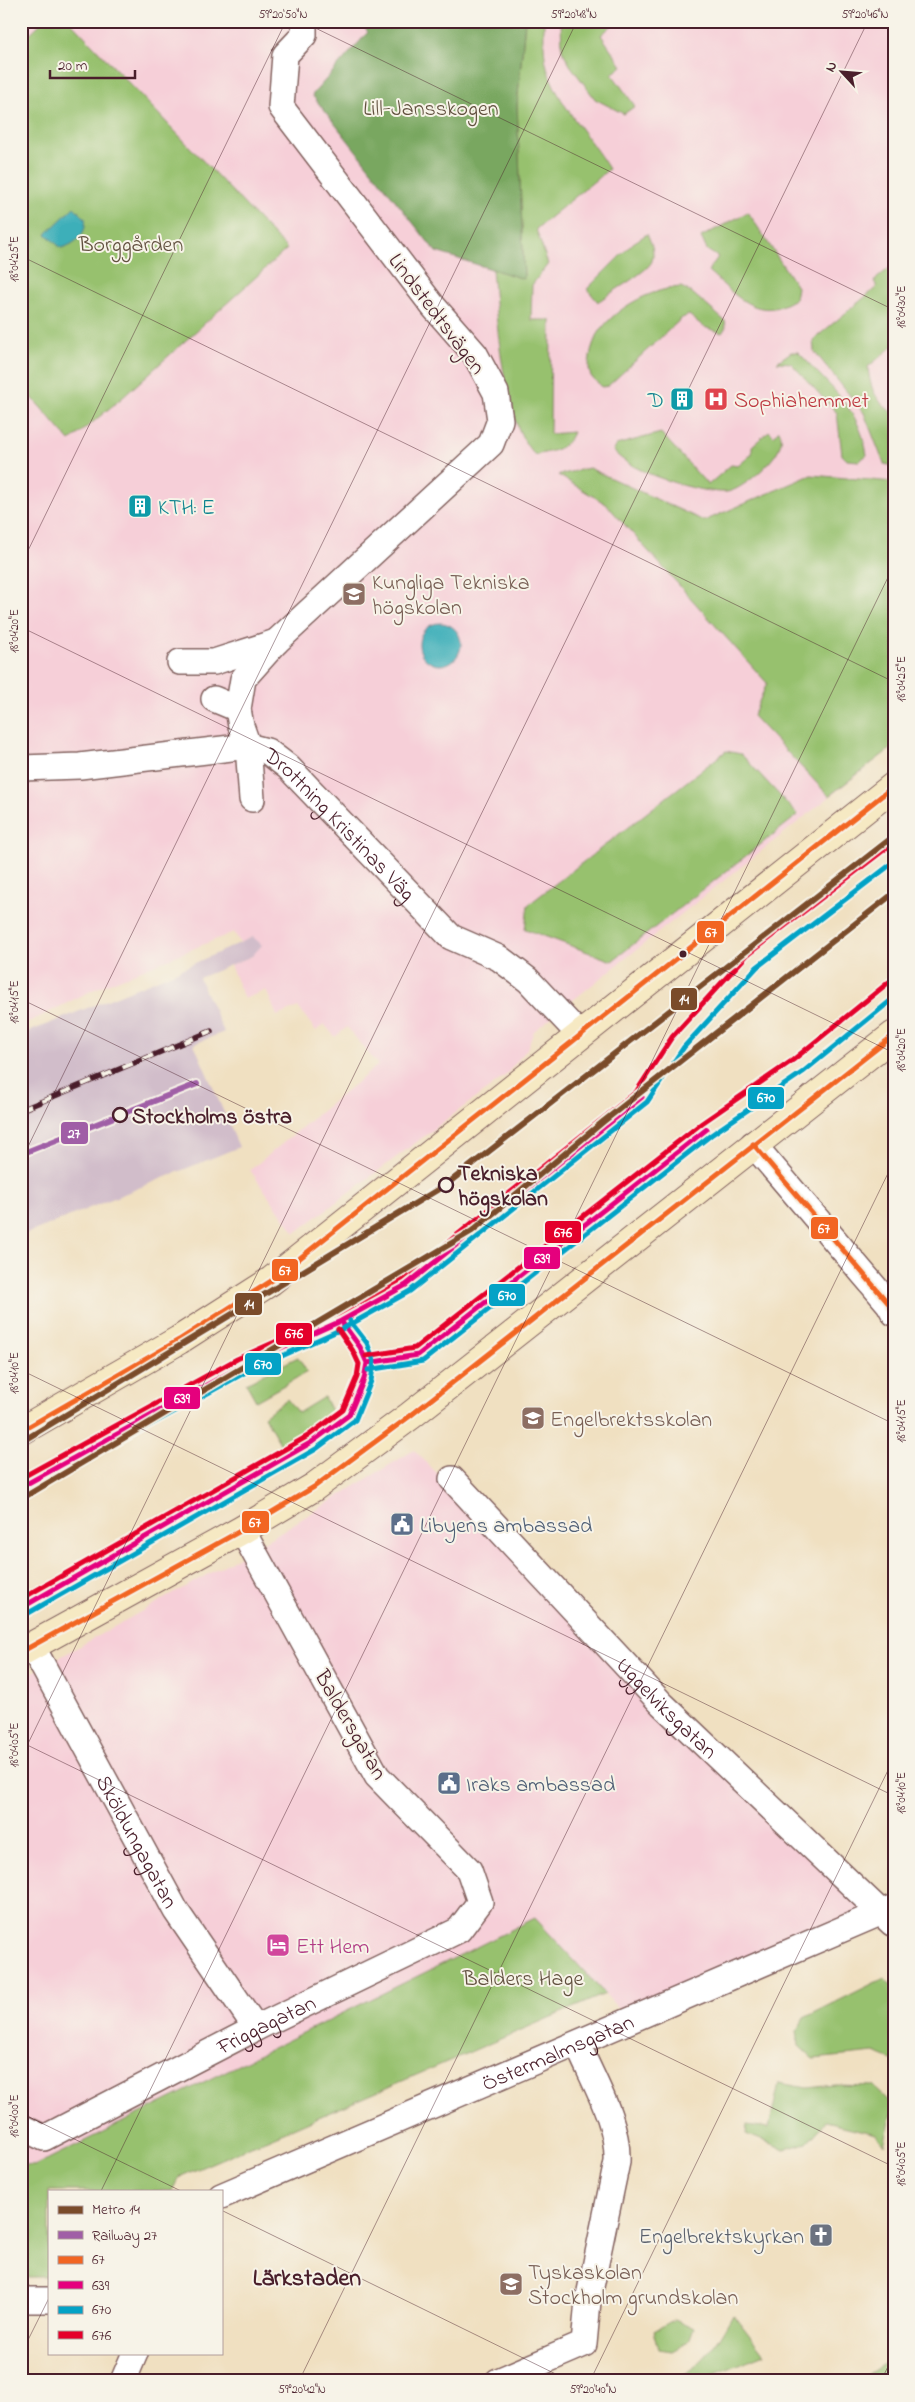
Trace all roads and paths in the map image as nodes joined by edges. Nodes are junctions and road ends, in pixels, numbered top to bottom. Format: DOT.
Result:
graph roads {
  1 [pos="304,21"];
  2 [pos="276,642"];
  3 [pos="181,664"];
  4 [pos="214,698"];
  5 [pos="238,709"];
  6 [pos="248,746"];
  7 [pos="21,768"];
  8 [pos="894,786"];
  9 [pos="252,799"];
  10 [pos="579,1034"];
  11 [pos="894,1035"];
  12 [pos="753,1144"];
  13 [pos="894,1313"];
  14 [pos="21,1431"];
  15 [pos="452,1480"];
  16 [pos="242,1530"];
  17 [pos="27,1650"];
  18 [pos="480,1902"];
  19 [pos="890,1915"];
  20 [pos="256,2028"];
  21 [pos="578,2045"];
  22 [pos="21,2127"];
  23 [pos="222,2196"];
  24 [pos="21,2300"];
  25 [pos="48,2300"];
  26 [pos="135,2354"];
  27 [pos="123,2381"];
  28 [pos="498,2381"];
  1 -- 2 [label="street, Lindstedtsvägen"];
  2 -- 3 [label="street"];
  2 -- 5 [label="street, Lindstedtsvägen"];
  4 -- 5 [label="street"];
  5 -- 6 [label="street, Lindstedtsvägen"];
  6 -- 7 [label="street, Drottning Kristinas Väg"];
  6 -- 9 [label="street, Lindstedtsvägen"];
  6 -- 10 [label="street, Drottning Kristinas Väg"];
  8 -- 10 [label="main road"];
  10 -- 14 [label="main road"];
  11 -- 12 [label="main road"];
  12 -- 13 [label="street"];
  12 -- 16 [label="main road"];
  15 -- 19 [label="street, Uggelviksgatan"];
  16 -- 17 [label="main road"];
  16 -- 18 [label="street, Baldersgatan"];
  17 -- 20 [label="street, Sköldungagatan"];
  18 -- 20 [label="street, Friggagatan"];
  19 -- 21 [label="street, Östermalmsgatan"];
  20 -- 22 [label="street, Friggagatan"];
  21 -- 23 [label="street, Östermalmsgatan"];
  21 -- 28 [label="street"];
  24 -- 25 [label="street"];
  26 -- 27 [label="street"];
}
